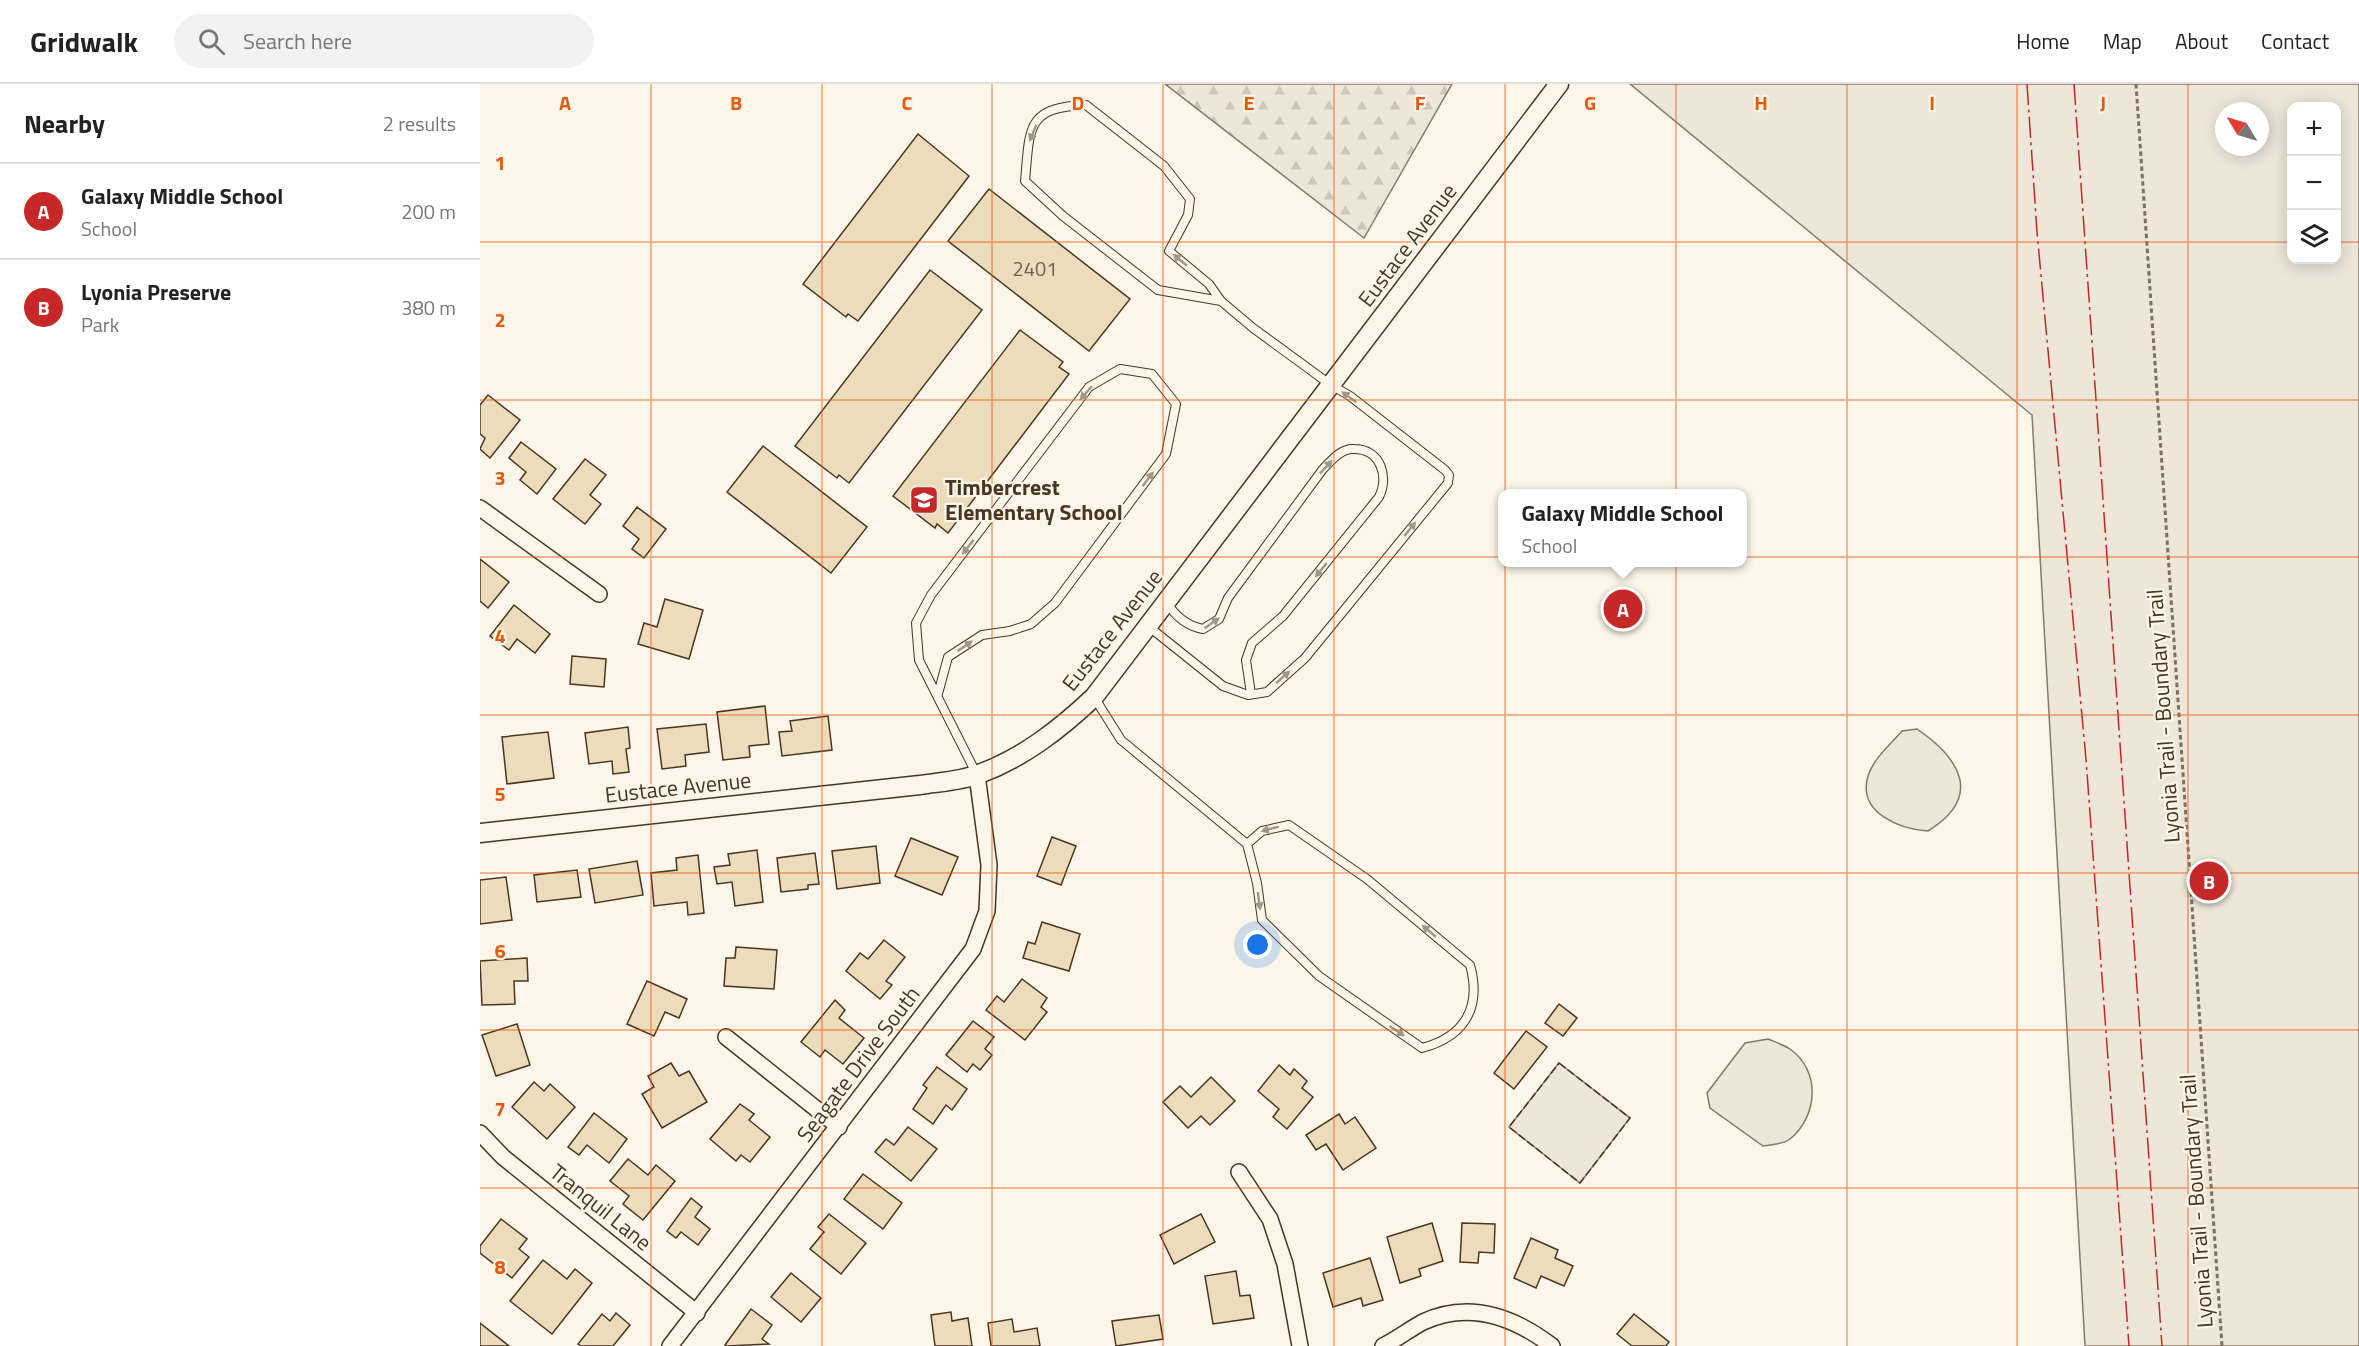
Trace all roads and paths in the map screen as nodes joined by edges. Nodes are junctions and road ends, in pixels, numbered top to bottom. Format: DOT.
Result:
graph roads {
  1 [pos="1559,84"];
  2 [pos="2136,84"];
  3 [pos="1221,301"];
  4 [pos="1331,385"];
  5 [pos="480,508"];
  6 [pos="599,594"];
  7 [pos="1166,602"];
  8 [pos="1148,626"];
  9 [pos="938,694"];
  10 [pos="1251,694"];
  11 [pos="1094,697"];
  12 [pos="977,775"];
  13 [pos="480,833"];
  14 [pos="1247,844"];
  15 [pos="726,1037"];
  16 [pos="839,1127"];
  17 [pos="480,1133"];
  18 [pos="1239,1172"];
  19 [pos="697,1312"];
  20 [pos="670,1346"];
  21 [pos="1300,1346"];
  22 [pos="1383,1346"];
  23 [pos="1552,1346"];
  24 [pos="2222,1346"];
  1 -- 4 [label="street, Eustace Avenue"];
  2 -- 24 [label="path, Lyonia Trail - Boundary Trail"];
  3 -- 3 [label="lane, one-way"];
  3 -- 4 [label="lane"];
  4 -- 7 [label="street, Eustace Avenue"];
  10 -- 4 [label="lane, one-way"];
  5 -- 6 [label="street"];
  7 -- 8 [label="street, Eustace Avenue"];
  7 -- 10 [label="lane, one-way"];
  8 -- 10 [label="lane"];
  8 -- 11 [label="street, Eustace Avenue"];
  9 -- 9 [label="lane, one-way"];
  9 -- 12 [label="lane"];
  11 -- 12 [label="street, Eustace Avenue"];
  11 -- 14 [label="lane"];
  12 -- 13 [label="street, Eustace Avenue"];
  12 -- 16 [label="street, Seagate Drive South"];
  14 -- 14 [label="lane, one-way"];
  15 -- 16 [label="street"];
  16 -- 19 [label="street, Seagate Drive South"];
  17 -- 19 [label="street, Tranquil Lane"];
  18 -- 21 [label="street"];
  19 -- 20 [label="street, Seagate Drive South"];
  22 -- 23 [label="street"];
}
